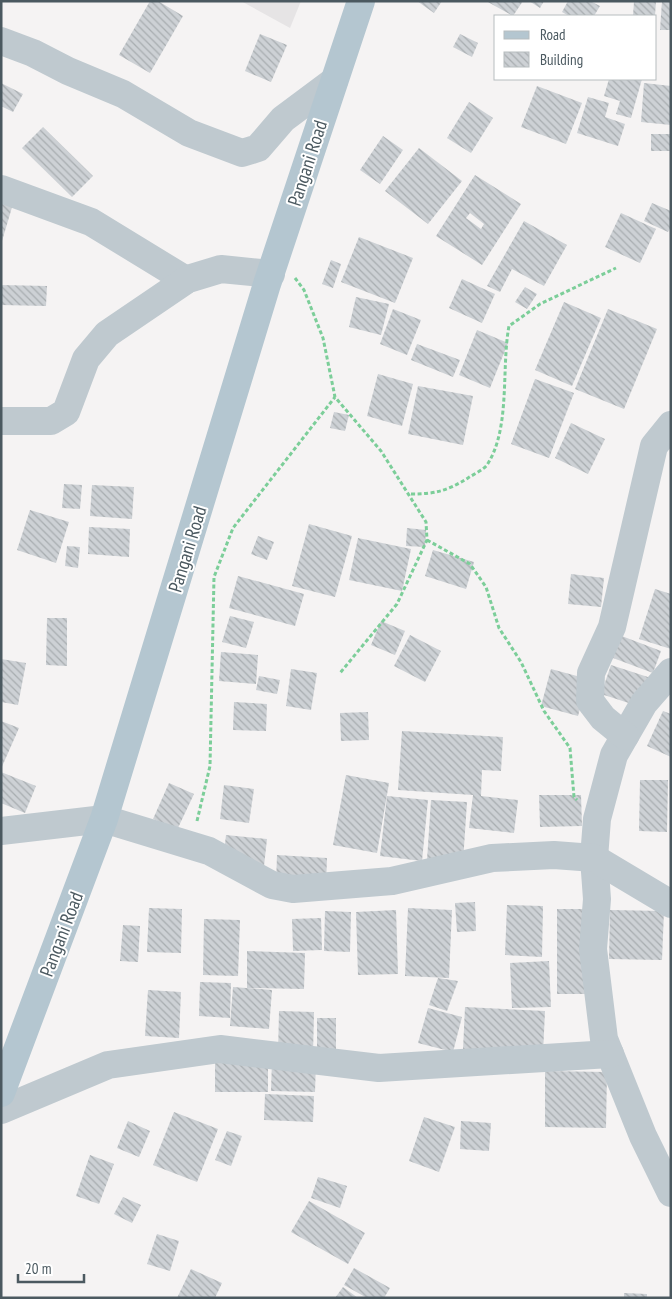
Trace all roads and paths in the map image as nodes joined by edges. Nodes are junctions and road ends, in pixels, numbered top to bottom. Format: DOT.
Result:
graph roads {
  1 [pos="361,1"];
  2 [pos="1,41"];
  3 [pos="334,81"];
  4 [pos="1,189"];
  5 [pos="274,265"];
  6 [pos="616,268"];
  7 [pos="186,280"];
  8 [pos="335,397"];
  9 [pos="1,421"];
  10 [pos="671,425"];
  11 [pos="410,494"];
  12 [pos="427,540"];
  13 [pos="671,672"];
  14 [pos="340,673"];
  15 [pos="625,736"];
  16 [pos="104,819"];
  17 [pos="597,819"];
  18 [pos="1,831"];
  19 [pos="189,846"];
  20 [pos="594,858"];
  21 [pos="671,904"];
  22 [pos="610,1054"];
  23 [pos="1,1094"];
  24 [pos="1,1110"];
  25 [pos="671,1193"];
  1 -- 3 [label="main road, Pangani Road"];
  2 -- 3 [label="street"];
  3 -- 5 [label="main road, Pangani Road"];
  4 -- 7 [label="street"];
  5 -- 7 [label="street"];
  5 -- 8 [label="path"];
  5 -- 16 [label="main road, Pangani Road"];
  6 -- 11 [label="path"];
  7 -- 9 [label="street"];
  8 -- 11 [label="path"];
  8 -- 19 [label="path"];
  10 -- 15 [label="street"];
  11 -- 12 [label="path"];
  12 -- 14 [label="path"];
  12 -- 17 [label="path"];
  13 -- 15 [label="street"];
  15 -- 17 [label="street"];
  16 -- 18 [label="street"];
  16 -- 19 [label="street"];
  16 -- 23 [label="main road, Pangani Road"];
  17 -- 20 [label="street"];
  19 -- 20 [label="street"];
  20 -- 21 [label="street"];
  20 -- 22 [label="street"];
  22 -- 24 [label="street"];
  22 -- 25 [label="street"];
}
